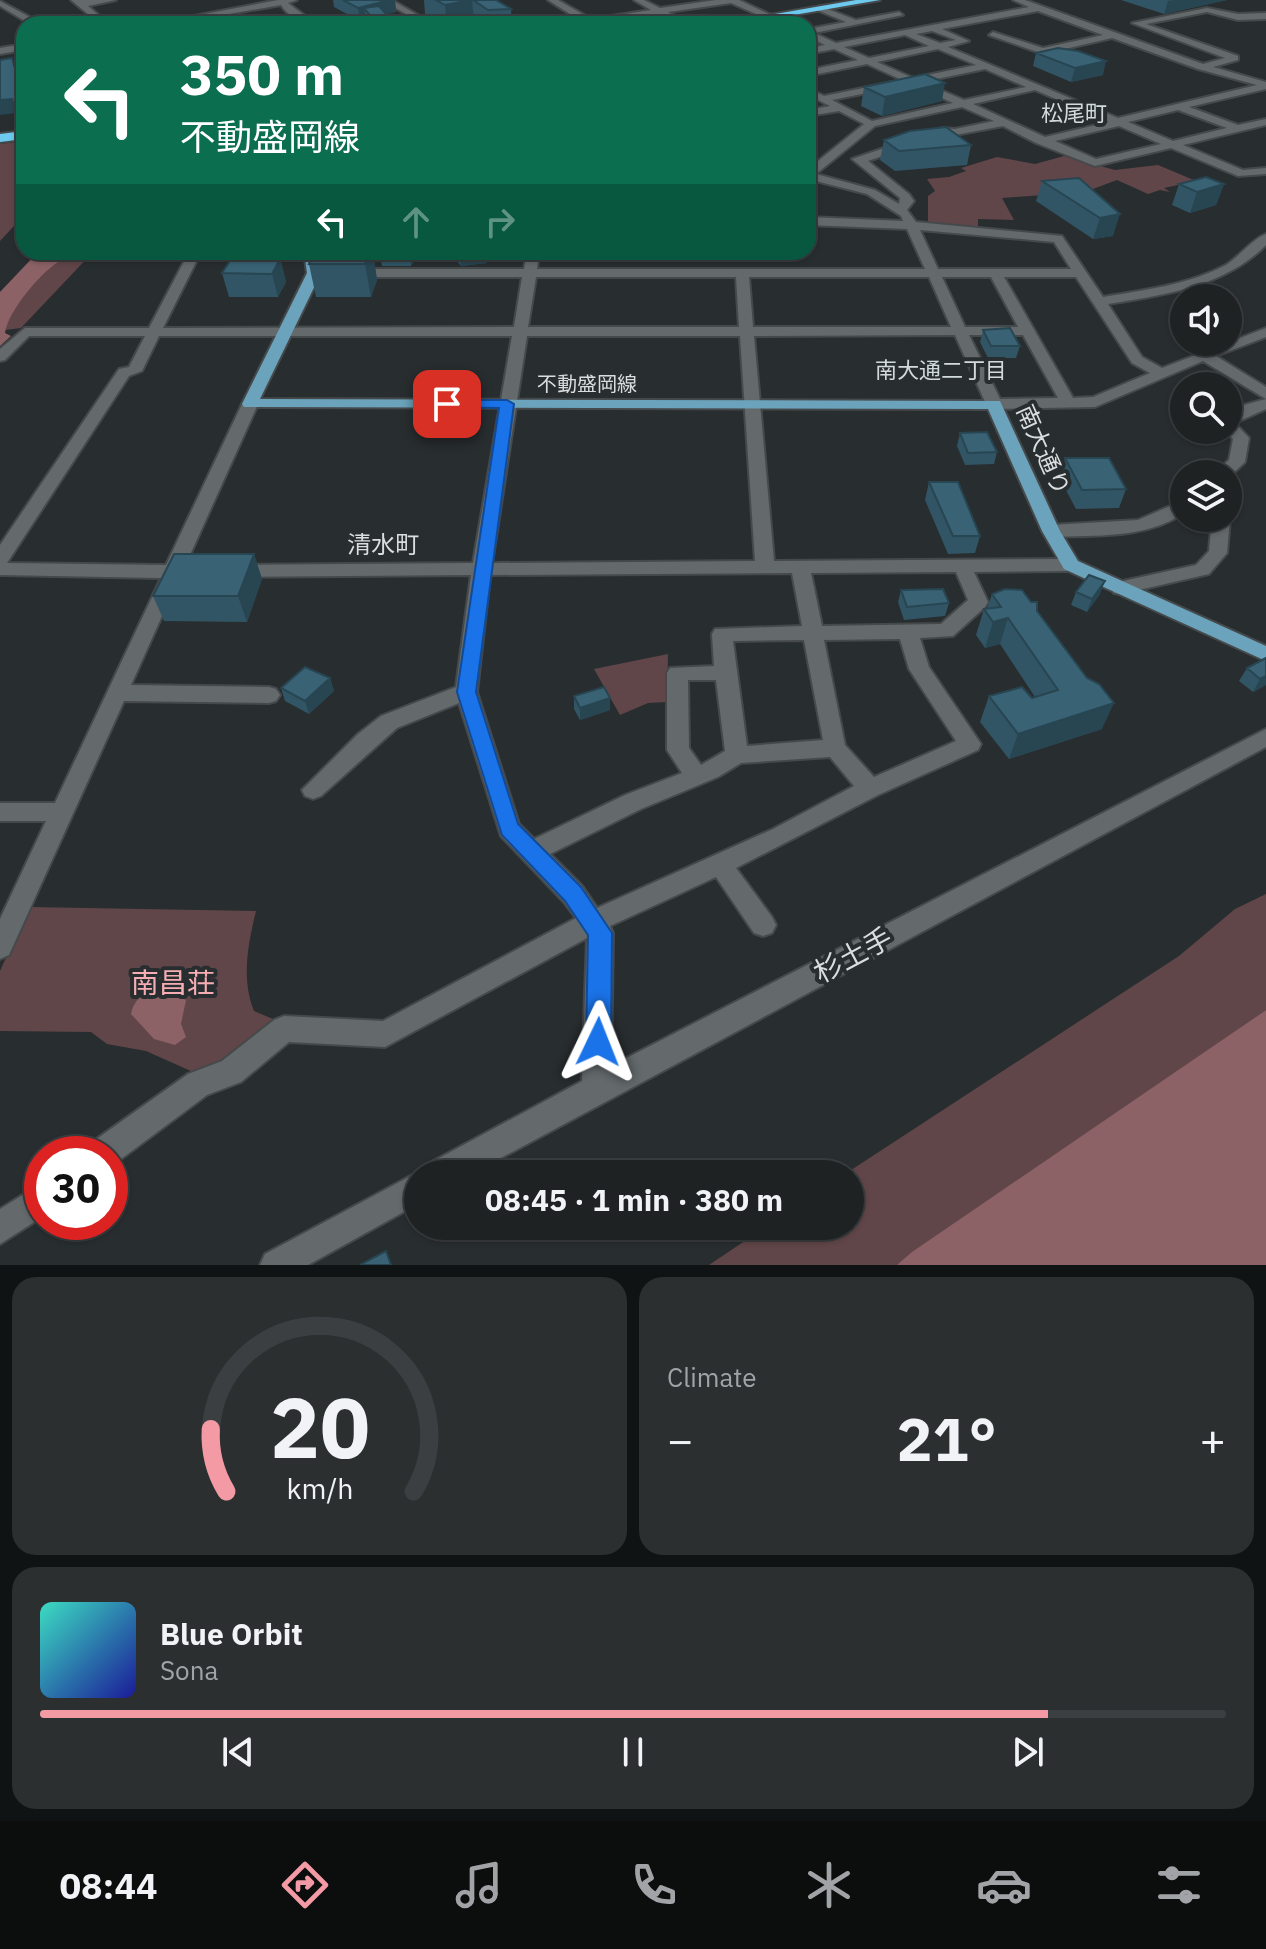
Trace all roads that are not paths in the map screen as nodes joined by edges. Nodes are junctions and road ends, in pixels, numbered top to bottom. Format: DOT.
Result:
graph roads {
  1 [pos="112,0"];
  2 [pos="386,0"];
  3 [pos="552,0"];
  4 [pos="638,0"];
  5 [pos="732,0"];
  6 [pos="875,0"];
  7 [pos="943,0"];
  8 [pos="1017,0"];
  9 [pos="287,1"];
  10 [pos="78,2"];
  11 [pos="0,3"];
  12 [pos="955,4"];
  13 [pos="209,6"];
  14 [pos="820,8"];
  15 [pos="1039,8"];
  16 [pos="885,10"];
  17 [pos="659,11"];
  18 [pos="218,13"];
  19 [pos="412,14"];
  20 [pos="899,15"];
  21 [pos="22,16"];
  22 [pos="95,16"];
  23 [pos="201,16"];
  24 [pos="223,16"];
  25 [pos="298,16"];
  26 [pos="402,16"];
  27 [pos="415,16"];
  28 [pos="580,16"];
  29 [pos="631,16"];
  30 [pos="669,16"];
  31 [pos="769,16"];
  32 [pos="1266,16"];
  33 [pos="840,17"];
  34 [pos="978,19"];
  35 [pos="816,21"];
  36 [pos="855,23"];
  37 [pos="933,28"];
  38 [pos="816,31"];
  39 [pos="1012,32"];
  40 [pos="907,33"];
  41 [pos="1113,35"];
  42 [pos="816,37"];
  43 [pos="979,38"];
  44 [pos="835,46"];
  45 [pos="939,47"];
  46 [pos="1057,47"];
  47 [pos="816,50"];
  48 [pos="867,61"];
  49 [pos="986,66"];
  50 [pos="1201,67"];
  51 [pos="816,71"];
  52 [pos="909,81"];
  53 [pos="1266,85"];
  54 [pos="1037,87"];
  55 [pos="816,96"];
  56 [pos="822,99"];
  57 [pos="960,104"];
  58 [pos="1179,107"];
  59 [pos="839,108"];
  60 [pos="816,112"];
  61 [pos="1120,122"];
  62 [pos="1265,122"];
  63 [pos="1001,123"];
  64 [pos="871,124"];
  65 [pos="1238,129"];
  66 [pos="1040,141"];
  67 [pos="1175,145"];
  68 [pos="835,153"];
  69 [pos="861,160"];
  70 [pos="816,168"];
  71 [pos="1266,171"];
  72 [pos="816,177"];
  73 [pos="900,209"];
  74 [pos="816,221"];
  75 [pos="911,226"];
  76 [pos="1264,243"];
  77 [pos="191,260"];
  78 [pos="314,260"];
  79 [pos="531,260"];
  80 [pos="345,273"];
  81 [pos="529,273"];
  82 [pos="934,273"];
  83 [pos="995,273"];
  84 [pos="1080,273"];
  85 [pos="742,274"];
  86 [pos="1098,302"];
  87 [pos="746,330"];
  88 [pos="960,330"];
  89 [pos="286,331"];
  90 [pos="520,331"];
  91 [pos="1027,331"];
  92 [pos="157,332"];
  93 [pos="1266,332"];
  94 [pos="1242,341"];
  95 [pos="1202,356"];
  96 [pos="1206,356"];
  97 [pos="0,357"];
  98 [pos="1161,373"];
  99 [pos="1266,394"];
  100 [pos="250,404"];
  101 [pos="507,404"];
  102 [pos="994,404"];
  103 [pos="1069,404"];
  104 [pos="1266,404"];
  105 [pos="750,405"];
  106 [pos="1242,413"];
  107 [pos="1170,517"];
  108 [pos="1051,531"];
  109 [pos="1220,532"];
  110 [pos="0,559"];
  111 [pos="1071,565"];
  112 [pos="963,567"];
  113 [pos="765,568"];
  114 [pos="0,569"];
  115 [pos="801,569"];
  116 [pos="481,571"];
  117 [pos="173,572"];
  118 [pos="1121,588"];
  119 [pos="908,632"];
  120 [pos="813,634"];
  121 [pos="1266,654"];
  122 [pos="725,673"];
  123 [pos="466,692"];
  124 [pos="117,693"];
  125 [pos="269,695"];
  126 [pos="1266,737"];
  127 [pos="835,748"];
  128 [pos="737,755"];
  129 [pos="697,776"];
  130 [pos="870,789"];
  131 [pos="313,790"];
  132 [pos="0,812"];
  133 [pos="62,812"];
  134 [pos="531,852"];
  135 [pos="720,864"];
  136 [pos="593,922"];
  137 [pos="763,925"];
  138 [pos="0,947"];
  139 [pos="596,1089"];
  140 [pos="127,1136"];
  141 [pos="467,1160"];
  142 [pos="404,1195"];
  143 [pos="24,1211"];
  144 [pos="0,1228"];
  145 [pos="276,1265"];
  1 -- 10 [label="street"];
  2 -- 19 [label="street"];
  3 -- 28 [label="street"];
  4 -- 17 [label="street"];
  5 -- 17 [label="street"];
  5 -- 31 [label="street"];
  6 -- 14 [label="highway"];
  7 -- 12 [label="street"];
  8 -- 15 [label="street"];
  9 -- 18 [label="street"];
  9 -- 25 [label="street"];
  10 -- 22 [label="street"];
  11 -- 21 [label="street"];
  13 -- 18 [label="street"];
  14 -- 31 [label="highway"];
  14 -- 33 [label="street"];
  15 -- 34 [label="street"];
  15 -- 41 [label="street"];
  16 -- 33 [label="street"];
  17 -- 29 [label="street"];
  17 -- 30 [label="street"];
  18 -- 23 [label="street"];
  18 -- 24 [label="street"];
  19 -- 26 [label="street"];
  19 -- 27 [label="street"];
  20 -- 36 [label="street"];
  32 -- 50 [label="street"];
  33 -- 35 [label="street"];
  33 -- 36 [label="street"];
  34 -- 37 [label="street"];
  34 -- 39 [label="street"];
  36 -- 38 [label="street"];
  37 -- 40 [label="street"];
  37 -- 43 [label="street"];
  39 -- 43 [label="street"];
  39 -- 46 [label="street"];
  40 -- 44 [label="street"];
  40 -- 45 [label="street"];
  41 -- 46 [label="street"];
  41 -- 50 [label="street"];
  42 -- 44 [label="street"];
  43 -- 45 [label="street"];
  43 -- 46 [label="street"];
  44 -- 47 [label="street"];
  44 -- 48 [label="street"];
  45 -- 48 [label="street"];
  45 -- 49 [label="street"];
  48 -- 51 [label="street"];
  48 -- 52 [label="street"];
  49 -- 52 [label="street"];
  49 -- 54 [label="street"];
  50 -- 53 [label="street"];
  52 -- 56 [label="street"];
  52 -- 57 [label="street"];
  53 -- 58 [label="street"];
  54 -- 57 [label="street"];
  54 -- 61 [label="street"];
  55 -- 56 [label="street"];
  56 -- 59 [label="street"];
  57 -- 63 [label="street"];
  57 -- 64 [label="street"];
  58 -- 61 [label="street"];
  58 -- 65 [label="street"];
  59 -- 60 [label="street"];
  59 -- 64 [label="street"];
  61 -- 66 [label="street"];
  61 -- 67 [label="street"];
  62 -- 65 [label="street"];
  63 -- 66 [label="street"];
  63 -- 69 [label="street"];
  64 -- 68 [label="street"];
  65 -- 67 [label="street"];
  66 -- 67 [label="street"];
  67 -- 71 [label="street"];
  68 -- 69 [label="street"];
  68 -- 70 [label="street"];
  69 -- 73 [label="street"];
  72 -- 73 [label="street, 南大通り"];
  73 -- 75 [label="street, 南大通り"];
  74 -- 75 [label="street"];
  75 -- 82 [label="street, 南大通り"];
  75 -- 84 [label="street"];
  76 -- 86 [label="street"];
  77 -- 92 [label="street"];
  78 -- 89 [label="main road"];
  79 -- 81 [label="street"];
  80 -- 81 [label="street"];
  81 -- 85 [label="street"];
  81 -- 90 [label="street"];
  82 -- 83 [label="street"];
  82 -- 85 [label="street"];
  82 -- 88 [label="street, 南大通り"];
  83 -- 84 [label="street"];
  83 -- 91 [label="street"];
  84 -- 86 [label="street"];
  85 -- 87 [label="street"];
  86 -- 98 [label="street"];
  87 -- 88 [label="street"];
  87 -- 90 [label="street"];
  87 -- 105 [label="street"];
  88 -- 91 [label="street"];
  88 -- 102 [label="street, 南大通り"];
  89 -- 90 [label="street"];
  89 -- 92 [label="street"];
  89 -- 100 [label="main road"];
  90 -- 101 [label="street"];
  91 -- 103 [label="street"];
  92 -- 97 [label="street"];
  92 -- 110 [label="street"];
  93 -- 94 [label="street"];
  95 -- 98 [label="street"];
  96 -- 99 [label="street"];
  98 -- 103 [label="street"];
  100 -- 101 [label="main road, 不動盛岡線"];
  100 -- 117 [label="street"];
  101 -- 105 [label="main road, 不動盛岡線"];
  101 -- 116 [label="street"];
  102 -- 103 [label="street"];
  102 -- 105 [label="main road, 不動盛岡線"];
  102 -- 108 [label="main road, 南大通り"];
  104 -- 106 [label="street"];
  105 -- 113 [label="street"];
  107 -- 108 [label="street"];
  108 -- 111 [label="main road, 南大通り"];
  109 -- 118 [label="street"];
  111 -- 112 [label="street, 清水町"];
  111 -- 118 [label="main road"];
  112 -- 115 [label="street, 清水町"];
  112 -- 119 [label="street"];
  113 -- 115 [label="street, 清水町"];
  113 -- 116 [label="street, 清水町"];
  114 -- 117 [label="street, 清水町"];
  115 -- 120 [label="street"];
  116 -- 117 [label="street, 清水町"];
  116 -- 123 [label="street"];
  117 -- 124 [label="street"];
  118 -- 121 [label="main road"];
  119 -- 120 [label="street"];
  119 -- 130 [label="street"];
  120 -- 122 [label="street"];
  120 -- 127 [label="street"];
  122 -- 128 [label="street"];
  122 -- 129 [label="street"];
  123 -- 131 [label="street"];
  123 -- 134 [label="street"];
  124 -- 125 [label="street"];
  124 -- 133 [label="street"];
  126 -- 139 [label="street, 杉土手"];
  127 -- 128 [label="street"];
  127 -- 130 [label="street"];
  128 -- 129 [label="street"];
  129 -- 134 [label="street"];
  130 -- 135 [label="street"];
  132 -- 133 [label="street"];
  133 -- 138 [label="street"];
  134 -- 136 [label="street"];
  135 -- 136 [label="street"];
  135 -- 137 [label="street"];
  136 -- 139 [label="street"];
  136 -- 140 [label="street"];
  139 -- 141 [label="street, 杉土手"];
  142 -- 145 [label="street"];
  143 -- 144 [label="street"];
}
